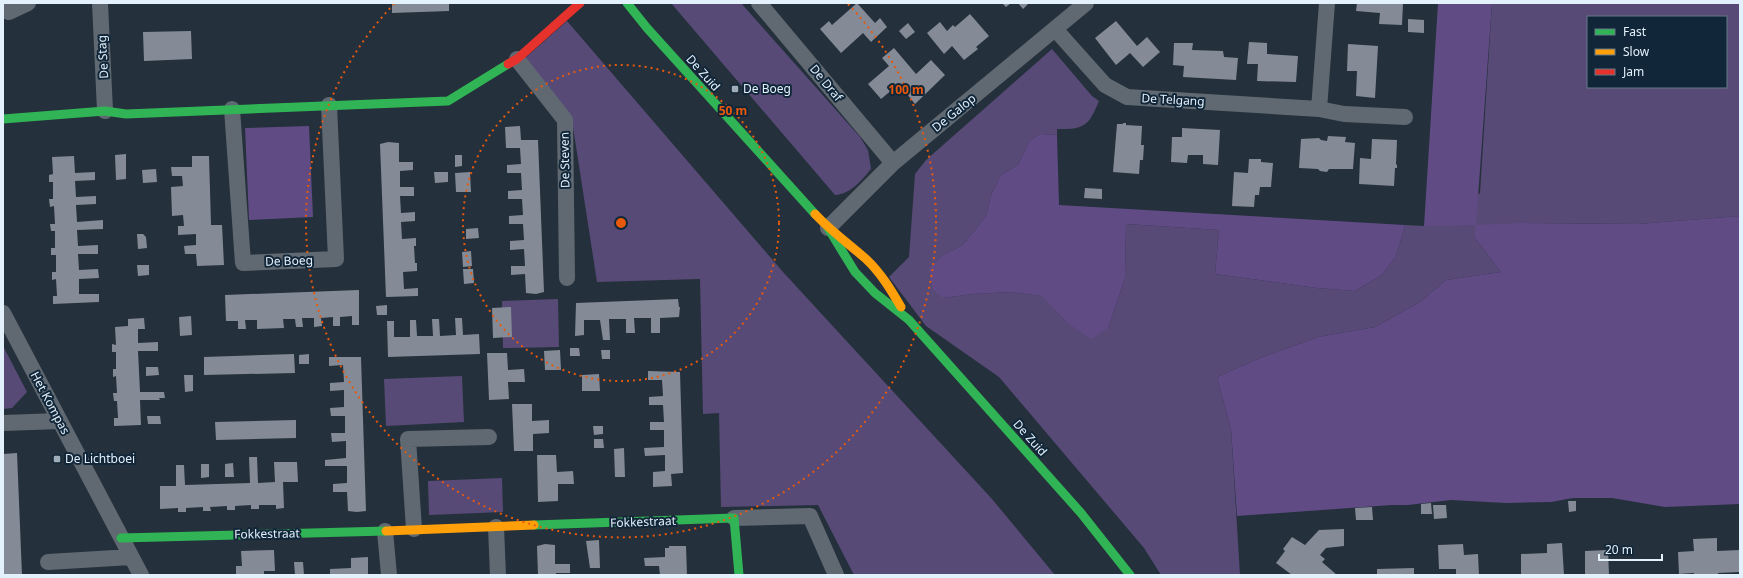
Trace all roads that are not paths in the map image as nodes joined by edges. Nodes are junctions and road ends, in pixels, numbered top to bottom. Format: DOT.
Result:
graph roads {
  1 [pos="28,3"];
  2 [pos="100,3"];
  3 [pos="580,3"];
  4 [pos="626,3"];
  5 [pos="1086,3"];
  6 [pos="1327,3"];
  7 [pos="767,6"];
  8 [pos="6,10"];
  9 [pos="1055,29"];
  10 [pos="517,59"];
  11 [pos="329,105"];
  12 [pos="232,109"];
  13 [pos="1319,109"];
  14 [pos="105,111"];
  15 [pos="1405,117"];
  16 [pos="3,119"];
  17 [pos="892,163"];
  18 [pos="828,228"];
  19 [pos="567,278"];
  20 [pos="3,313"];
  21 [pos="909,320"];
  22 [pos="60,420"];
  23 [pos="3,423"];
  24 [pos="489,437"];
  25 [pos="734,518"];
  26 [pos="496,527"];
  27 [pos="414,529"];
  28 [pos="385,531"];
  29 [pos="121,538"];
  30 [pos="131,557"];
  31 [pos="48,562"];
  32 [pos="140,575"];
  33 [pos="389,575"];
  34 [pos="498,575"];
  35 [pos="739,575"];
  36 [pos="836,575"];
  37 [pos="1130,575"];
  1 -- 8 [label="street"];
  2 -- 14 [label="street, De Stag"];
  3 -- 10 [label="street"];
  4 -- 18 [label="street, De Zuid"];
  5 -- 9 [label="street, De Galop"];
  6 -- 13 [label="street"];
  7 -- 17 [label="street, De Draf"];
  9 -- 13 [label="street, De Telgang"];
  9 -- 17 [label="street, De Galop"];
  10 -- 11 [label="street"];
  10 -- 19 [label="street, De Steven"];
  11 -- 12 [label="street"];
  11 -- 12 [label="street, De Boeg"];
  12 -- 14 [label="street"];
  13 -- 15 [label="street, De Telgang"];
  14 -- 16 [label="street"];
  17 -- 18 [label="street, De Galop"];
  18 -- 21 [label="street, De Zuid"];
  18 -- 21 [label="street, De Zuid"];
  20 -- 22 [label="street, Het Kompas"];
  21 -- 37 [label="street, De Zuid"];
  22 -- 23 [label="street"];
  22 -- 29 [label="street, Het Kompas"];
  24 -- 27 [label="street"];
  25 -- 26 [label="street, Fokkestraat"];
  25 -- 35 [label="street"];
  25 -- 36 [label="street"];
  26 -- 27 [label="street, Fokkestraat"];
  26 -- 34 [label="street"];
  27 -- 28 [label="street, Fokkestraat"];
  28 -- 29 [label="street, Fokkestraat"];
  28 -- 33 [label="street"];
  29 -- 30 [label="street, Het Kompas"];
  30 -- 31 [label="street"];
  30 -- 32 [label="street, Het Kompas"];
}
